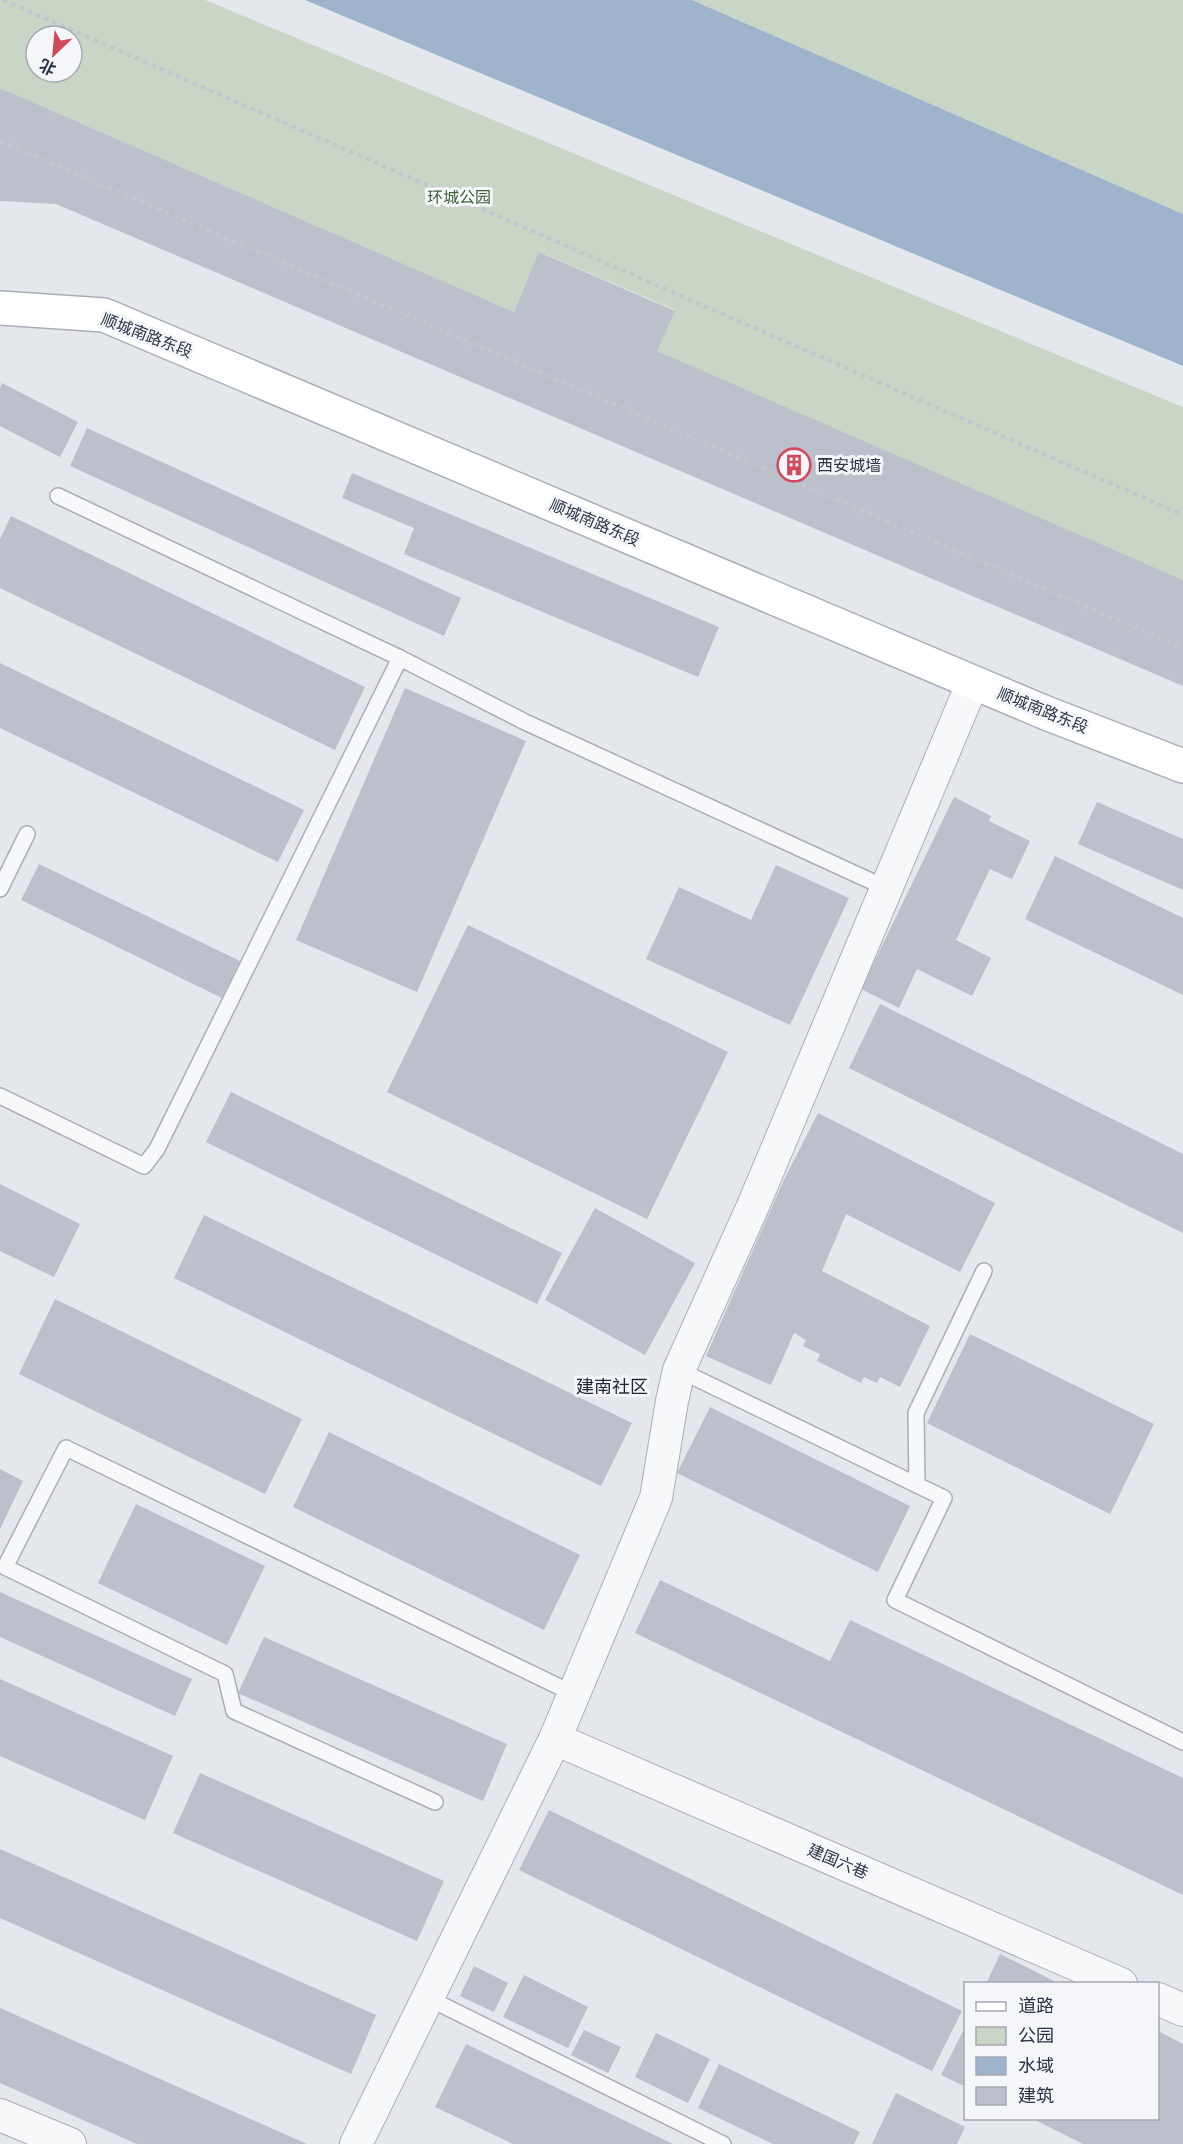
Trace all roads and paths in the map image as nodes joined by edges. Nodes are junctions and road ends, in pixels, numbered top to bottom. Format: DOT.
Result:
graph roads {
  1 [pos="3,0"];
  2 [pos="0,141"];
  3 [pos="0,308"];
  4 [pos="58,496"];
  5 [pos="1183,513"];
  6 [pos="1183,648"];
  7 [pos="399,658"];
  8 [pos="973,682"];
  9 [pos="1183,766"];
  10 [pos="27,834"];
  11 [pos="886,888"];
  12 [pos="0,889"];
  13 [pos="0,1096"];
  14 [pos="984,1271"];
  15 [pos="679,1370"];
  16 [pos="917,1485"];
  17 [pos="574,1694"];
  18 [pos="555,1739"];
  19 [pos="1183,1742"];
  20 [pos="435,1802"];
  21 [pos="1119,1982"];
  22 [pos="428,1998"];
  23 [pos="1159,1999"];
  24 [pos="1183,2010"];
  25 [pos="0,2115"];
  26 [pos="70,2144"];
  27 [pos="356,2144"];
  28 [pos="723,2144"];
  1 -- 5 [label="path"];
  2 -- 6 [label="path"];
  3 -- 8 [label="street, 顺城南路东段"];
  4 -- 7 [label="lane"];
  7 -- 11 [label="lane"];
  7 -- 13 [label="lane"];
  8 -- 9 [label="street, 顺城南路东段"];
  8 -- 11 [label="street"];
  10 -- 12 [label="lane"];
  11 -- 15 [label="street"];
  14 -- 16 [label="lane"];
  15 -- 16 [label="lane"];
  15 -- 17 [label="street"];
  16 -- 19 [label="lane"];
  17 -- 18 [label="street"];
  17 -- 20 [label="lane"];
  18 -- 21 [label="street, 建国六巷"];
  18 -- 22 [label="street"];
  22 -- 27 [label="street"];
  22 -- 28 [label="lane"];
  23 -- 24 [label="street"];
  25 -- 26 [label="street"];
}
